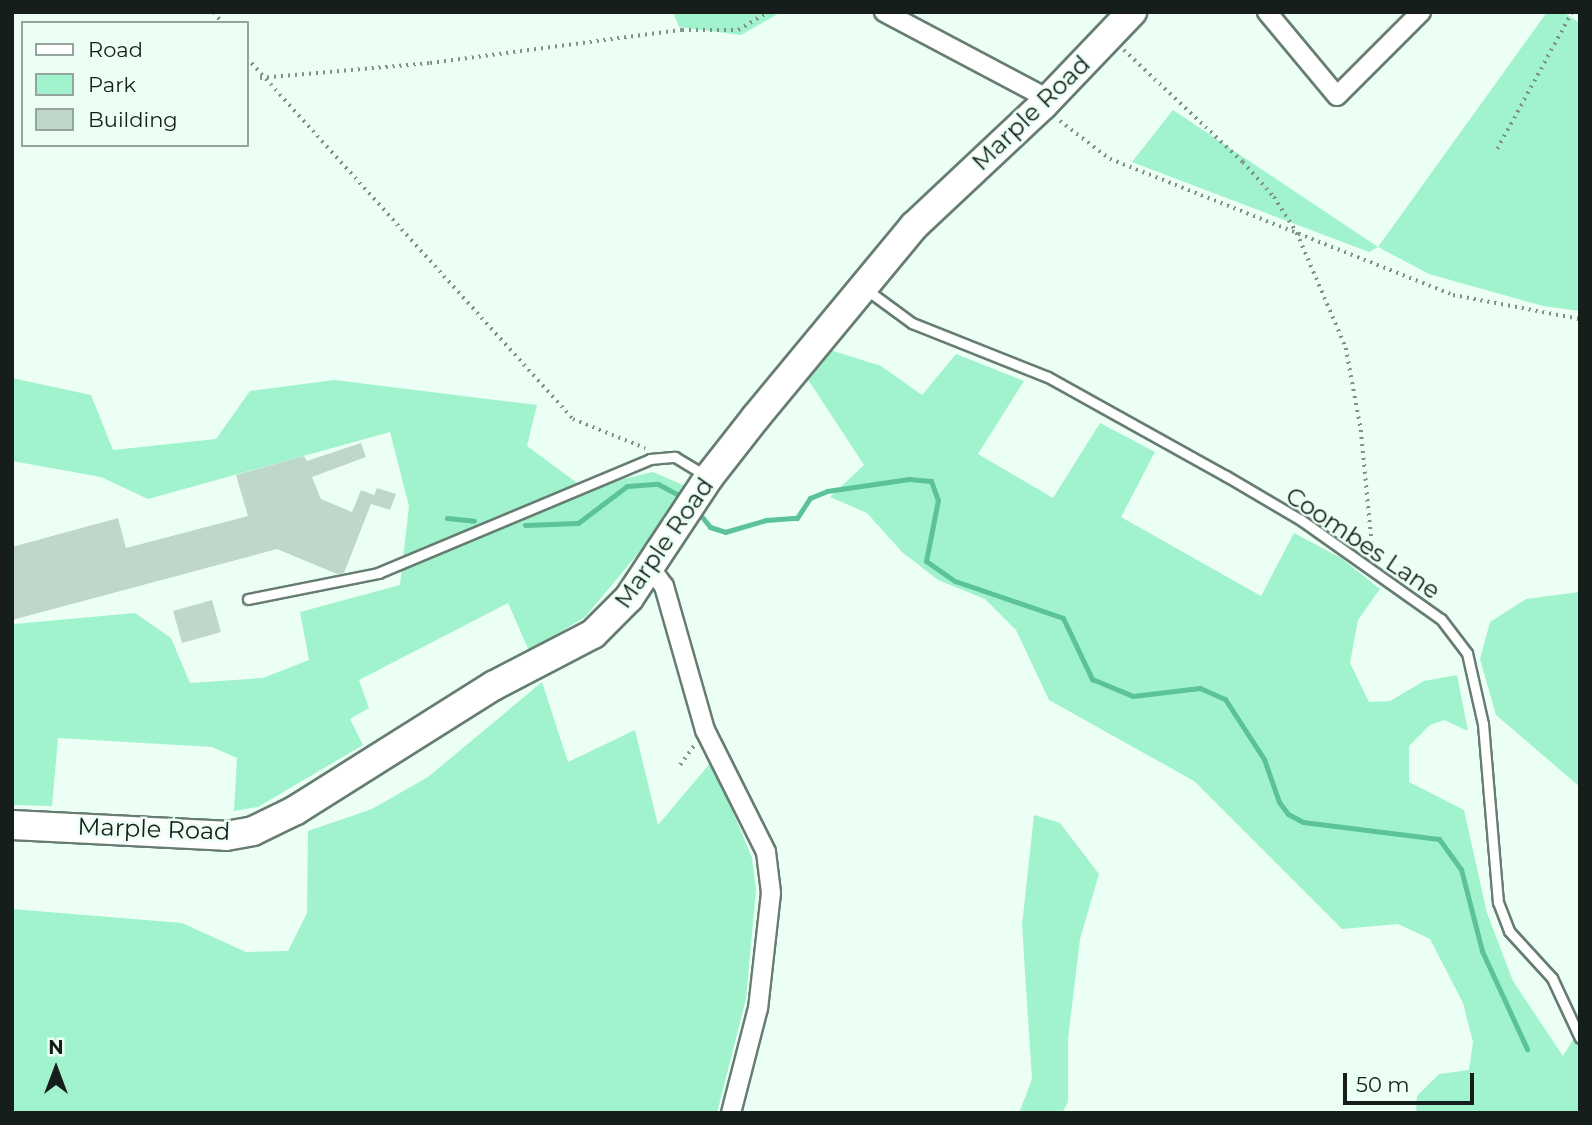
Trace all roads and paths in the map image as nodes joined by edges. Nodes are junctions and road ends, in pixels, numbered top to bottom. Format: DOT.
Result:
graph roads {
  1 [pos="768,12"];
  2 [pos="884,12"];
  3 [pos="1132,12"];
  4 [pos="1267,12"];
  5 [pos="1421,12"];
  6 [pos="1572,12"];
  7 [pos="1108,39"];
  8 [pos="248,60"];
  9 [pos="260,78"];
  10 [pos="1045,102"];
  11 [pos="1497,149"];
  12 [pos="1297,233"];
  13 [pos="863,287"];
  14 [pos="1580,319"];
  15 [pos="664,456"];
  16 [pos="703,486"];
  17 [pos="650,567"];
  18 [pos="1374,570"];
  19 [pos="248,599"];
  20 [pos="12,825"];
  21 [pos="1580,1038"];
  22 [pos="731,1113"];
  1 -- 9 [label="path"];
  2 -- 10 [label="street"];
  3 -- 7 [label="main road, Marple Road"];
  4 -- 5 [label="street"];
  6 -- 11 [label="path"];
  7 -- 10 [label="main road, Marple Road"];
  7 -- 12 [label="path"];
  8 -- 9 [label="path"];
  9 -- 15 [label="path"];
  10 -- 12 [label="path"];
  10 -- 13 [label="main road, Marple Road"];
  12 -- 14 [label="path"];
  12 -- 18 [label="path"];
  13 -- 16 [label="main road, Marple Road"];
  13 -- 18 [label="lane, Coombes Lane"];
  15 -- 16 [label="lane"];
  15 -- 19 [label="lane"];
  16 -- 17 [label="main road, Marple Road"];
  17 -- 20 [label="main road, Marple Road"];
  17 -- 22 [label="street"];
  18 -- 21 [label="lane, Coombes Lane"];
}
